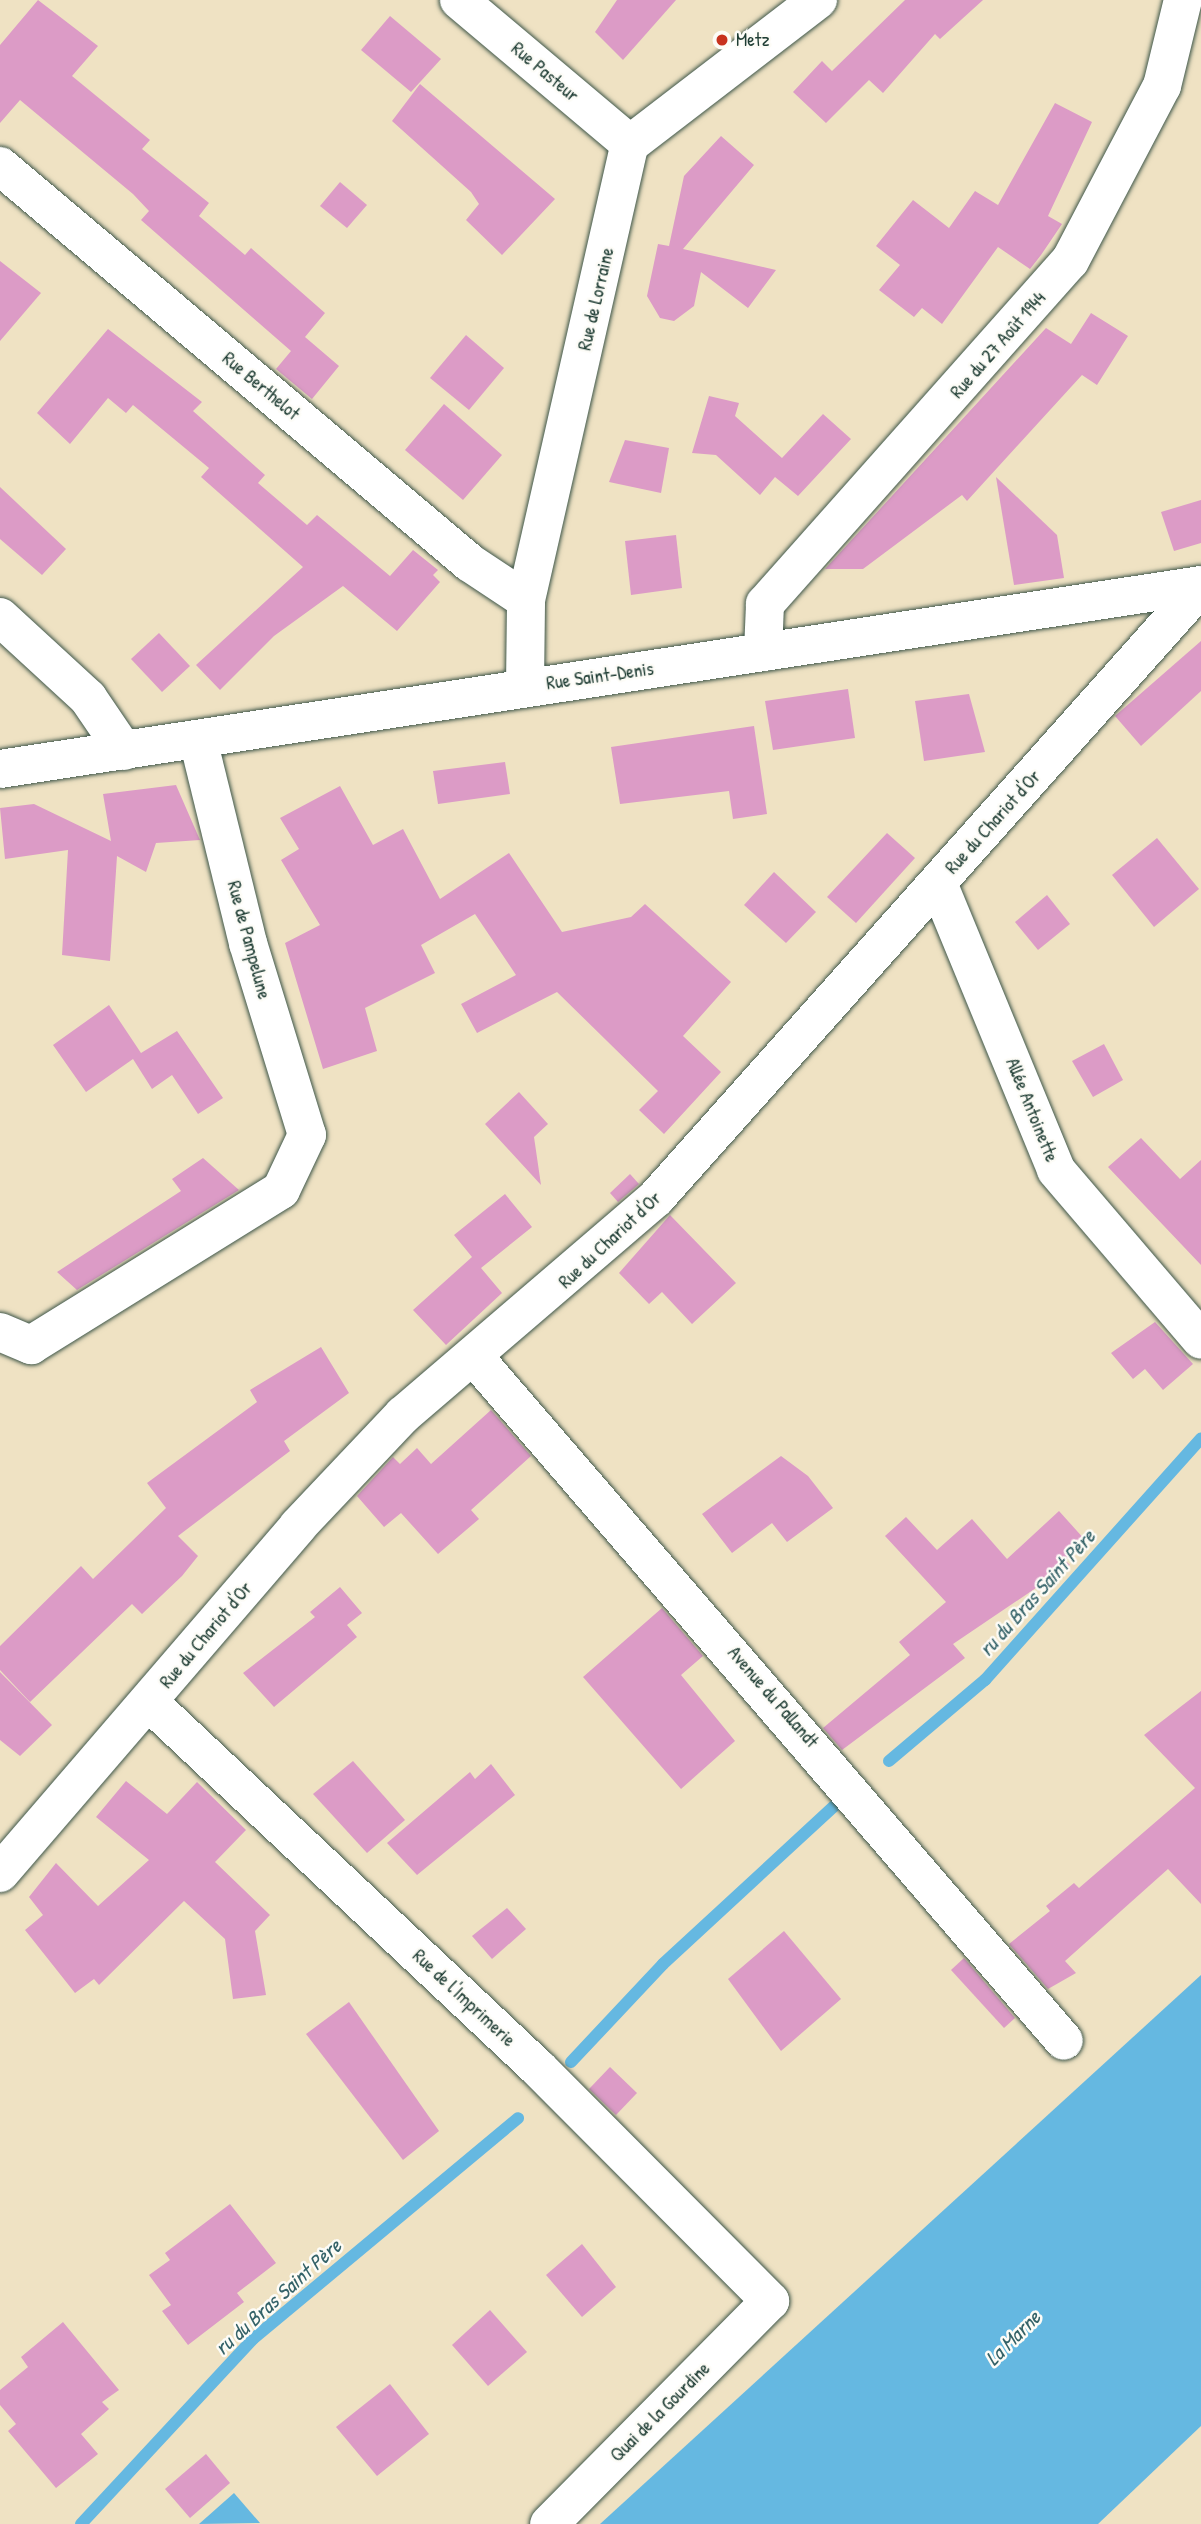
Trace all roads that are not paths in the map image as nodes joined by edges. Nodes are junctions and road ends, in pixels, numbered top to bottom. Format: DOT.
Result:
graph roads {
  1 [pos="459,0"];
  2 [pos="818,0"];
  3 [pos="1183,0"];
  4 [pos="630,144"];
  5 [pos="0,166"];
  6 [pos="1201,586"];
  7 [pos="526,600"];
  8 [pos="0,617"];
  9 [pos="763,652"];
  10 [pos="525,686"];
  11 [pos="199,743"];
  12 [pos="124,751"];
  13 [pos="0,769"];
  14 [pos="938,883"];
  15 [pos="0,1332"];
  16 [pos="1201,1340"];
  17 [pos="476,1359"];
  18 [pos="150,1703"];
  19 [pos="0,1873"];
  20 [pos="1064,2041"];
  21 [pos="771,2301"];
  22 [pos="549,2524"];
  1 -- 4 [label="street, Rue Pasteur"];
  2 -- 4 [label="street"];
  3 -- 9 [label="street, Rue du 27 Août 1944"];
  4 -- 7 [label="street, Rue de Lorraine"];
  5 -- 7 [label="street, Rue Berthelot"];
  6 -- 9 [label="street, Rue Saint-Denis"];
  6 -- 14 [label="street, Rue du Chariot d'Or"];
  7 -- 10 [label="street, Rue de Lorraine"];
  8 -- 12 [label="street"];
  9 -- 10 [label="street, Rue Saint-Denis"];
  10 -- 11 [label="street, Rue Saint-Denis"];
  11 -- 12 [label="street, Rue Saint-Denis"];
  11 -- 15 [label="street, Rue de Pampelune"];
  12 -- 13 [label="street, Rue Saint-Denis"];
  14 -- 16 [label="street, Allée Antoinette"];
  14 -- 17 [label="street, Rue du Chariot d'Or"];
  17 -- 18 [label="street, Rue du Chariot d'Or"];
  17 -- 20 [label="street, Avenue du Pallandt"];
  18 -- 19 [label="street, Rue du Chariot d'Or"];
  18 -- 21 [label="street, Rue de l'Imprimerie"];
  21 -- 22 [label="street, Quai de la Gourdine"];
}
